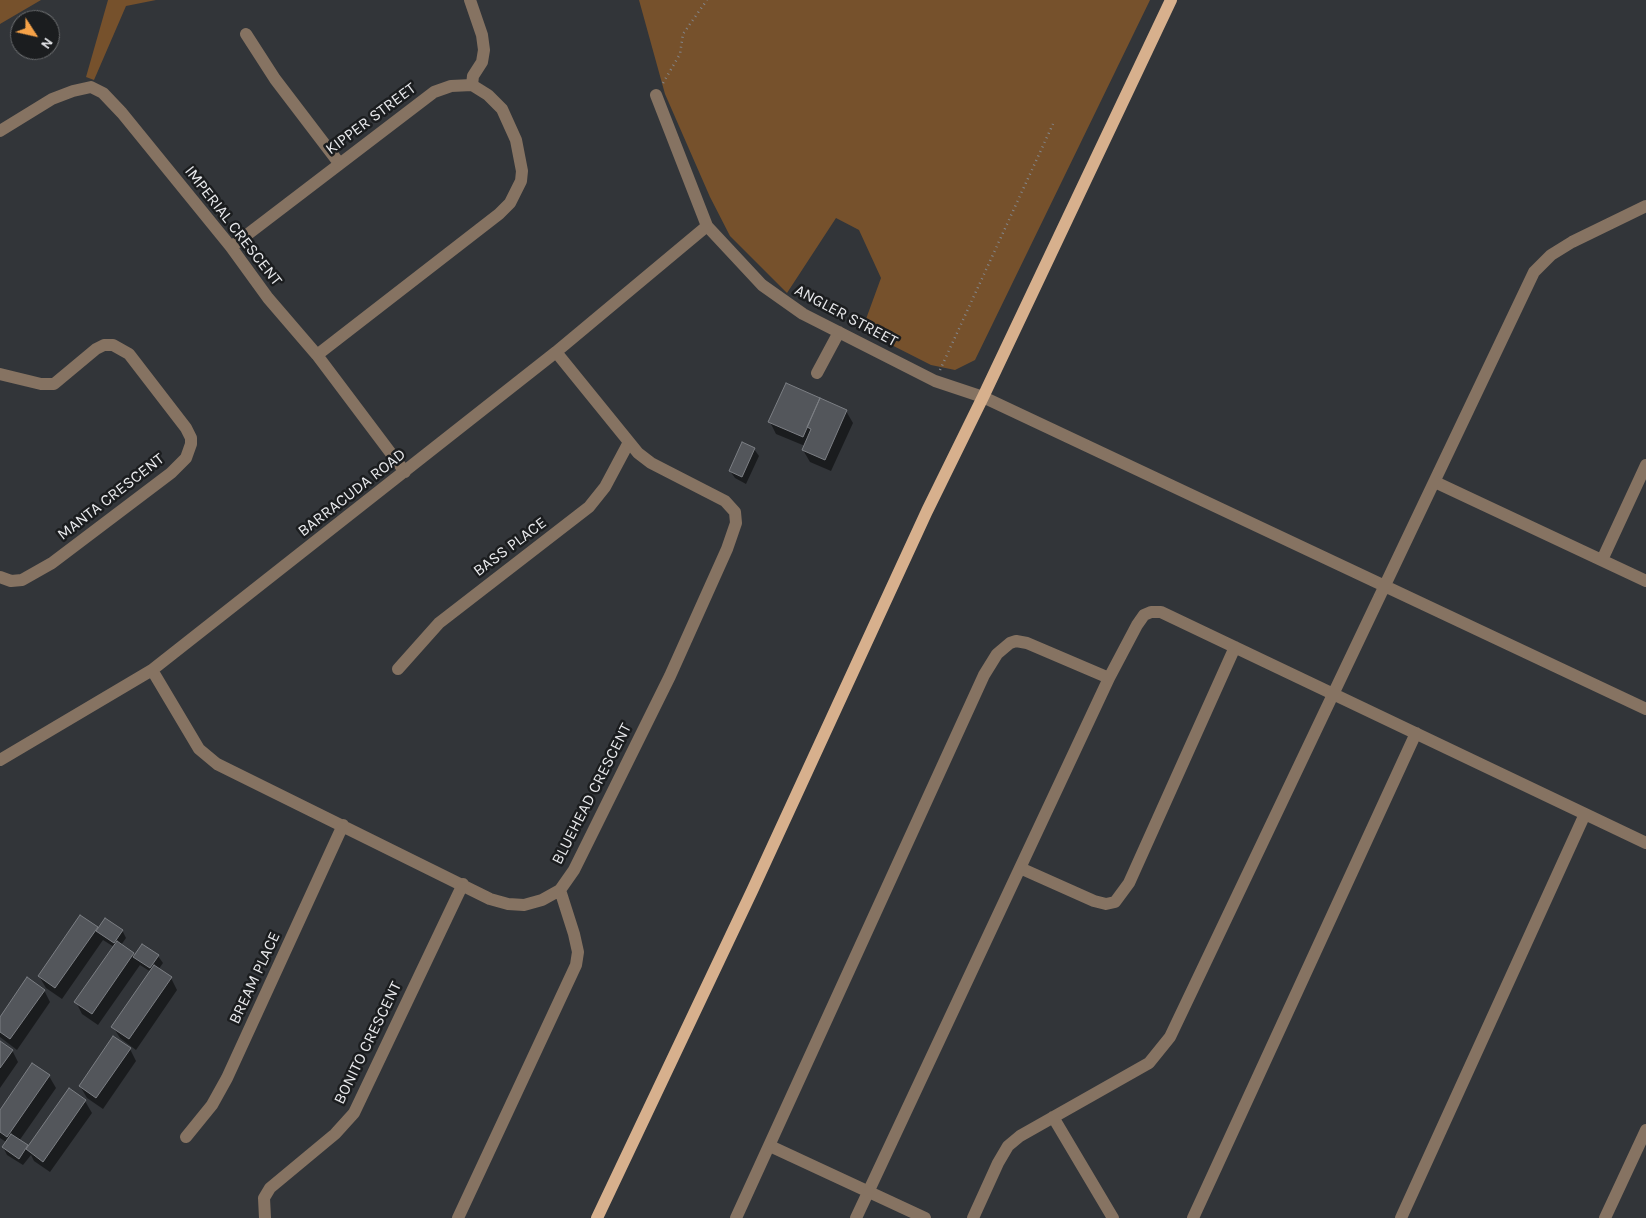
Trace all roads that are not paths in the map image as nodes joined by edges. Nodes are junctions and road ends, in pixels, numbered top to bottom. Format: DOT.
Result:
graph roads {
  1 [pos="470,0"];
  2 [pos="1171,0"];
  3 [pos="246,34"];
  4 [pos="472,85"];
  5 [pos="656,95"];
  6 [pos="0,131"];
  7 [pos="339,163"];
  8 [pos="1646,206"];
  9 [pos="706,226"];
  10 [pos="231,247"];
  11 [pos="839,332"];
  12 [pos="556,352"];
  13 [pos="317,356"];
  14 [pos="817,373"];
  15 [pos="0,374"];
  16 [pos="983,397"];
  17 [pos="629,442"];
  18 [pos="1646,465"];
  19 [pos="405,472"];
  20 [pos="1435,482"];
  21 [pos="1602,560"];
  22 [pos="0,577"];
  23 [pos="1646,581"];
  24 [pos="1384,587"];
  25 [pos="1235,647"];
  26 [pos="398,669"];
  27 [pos="152,670"];
  28 [pos="1109,678"];
  29 [pos="1332,693"];
  30 [pos="1646,709"];
  31 [pos="1416,734"];
  32 [pos="0,760"];
  33 [pos="1585,814"];
  34 [pos="343,825"];
  35 [pos="1646,843"];
  36 [pos="1020,868"];
  37 [pos="463,884"];
  38 [pos="560,890"];
  39 [pos="1053,1118"];
  40 [pos="1646,1130"];
  41 [pos="186,1137"];
  42 [pos="770,1146"];
  43 [pos="868,1192"];
  44 [pos="265,1218"];
  45 [pos="458,1218"];
  46 [pos="597,1218"];
  47 [pos="736,1218"];
  48 [pos="856,1218"];
  49 [pos="925,1218"];
  50 [pos="973,1218"];
  51 [pos="1113,1218"];
  52 [pos="1194,1218"];
  53 [pos="1400,1218"];
  54 [pos="1605,1218"];
  1 -- 4 [label="street"];
  2 -- 16 [label="main road"];
  3 -- 7 [label="street"];
  4 -- 7 [label="street, KIPPER STREET"];
  4 -- 13 [label="street"];
  5 -- 9 [label="street, ANGLER STREET"];
  6 -- 10 [label="street, IMPERIAL CRESCENT"];
  7 -- 10 [label="street, KIPPER STREET"];
  8 -- 20 [label="street"];
  9 -- 11 [label="street, ANGLER STREET"];
  9 -- 12 [label="street, BARRACUDA ROAD"];
  10 -- 13 [label="street, IMPERIAL CRESCENT"];
  11 -- 14 [label="street"];
  11 -- 16 [label="street, ANGLER STREET"];
  12 -- 17 [label="street, BLUEHEAD CRESCENT"];
  12 -- 19 [label="street, BARRACUDA ROAD"];
  13 -- 19 [label="street, IMPERIAL CRESCENT"];
  15 -- 22 [label="street, MANTA CRESCENT"];
  16 -- 24 [label="street, ANGLER STREET"];
  16 -- 46 [label="main road"];
  17 -- 26 [label="street, BASS PLACE"];
  17 -- 38 [label="street, BLUEHEAD CRESCENT"];
  18 -- 21 [label="street"];
  19 -- 27 [label="street, BARRACUDA ROAD"];
  20 -- 21 [label="street"];
  20 -- 24 [label="street"];
  21 -- 23 [label="street"];
  24 -- 29 [label="street"];
  24 -- 30 [label="street, ANGLER STREET"];
  25 -- 28 [label="street"];
  25 -- 29 [label="street"];
  25 -- 36 [label="street"];
  27 -- 32 [label="street, BARRACUDA ROAD"];
  27 -- 34 [label="street, BLUEHEAD CRESCENT"];
  28 -- 36 [label="street"];
  28 -- 42 [label="street"];
  29 -- 31 [label="street"];
  29 -- 39 [label="street"];
  31 -- 33 [label="street"];
  31 -- 52 [label="street"];
  33 -- 35 [label="street"];
  33 -- 53 [label="street"];
  34 -- 37 [label="street, BLUEHEAD CRESCENT"];
  34 -- 41 [label="street, BREAM PLACE"];
  36 -- 43 [label="street"];
  37 -- 38 [label="street, BLUEHEAD CRESCENT"];
  37 -- 44 [label="street, BONITO CRESCENT"];
  38 -- 45 [label="street"];
  39 -- 50 [label="street"];
  39 -- 51 [label="street"];
  40 -- 54 [label="street"];
  42 -- 43 [label="street"];
  42 -- 47 [label="street"];
  43 -- 48 [label="street"];
  43 -- 49 [label="street"];
}
